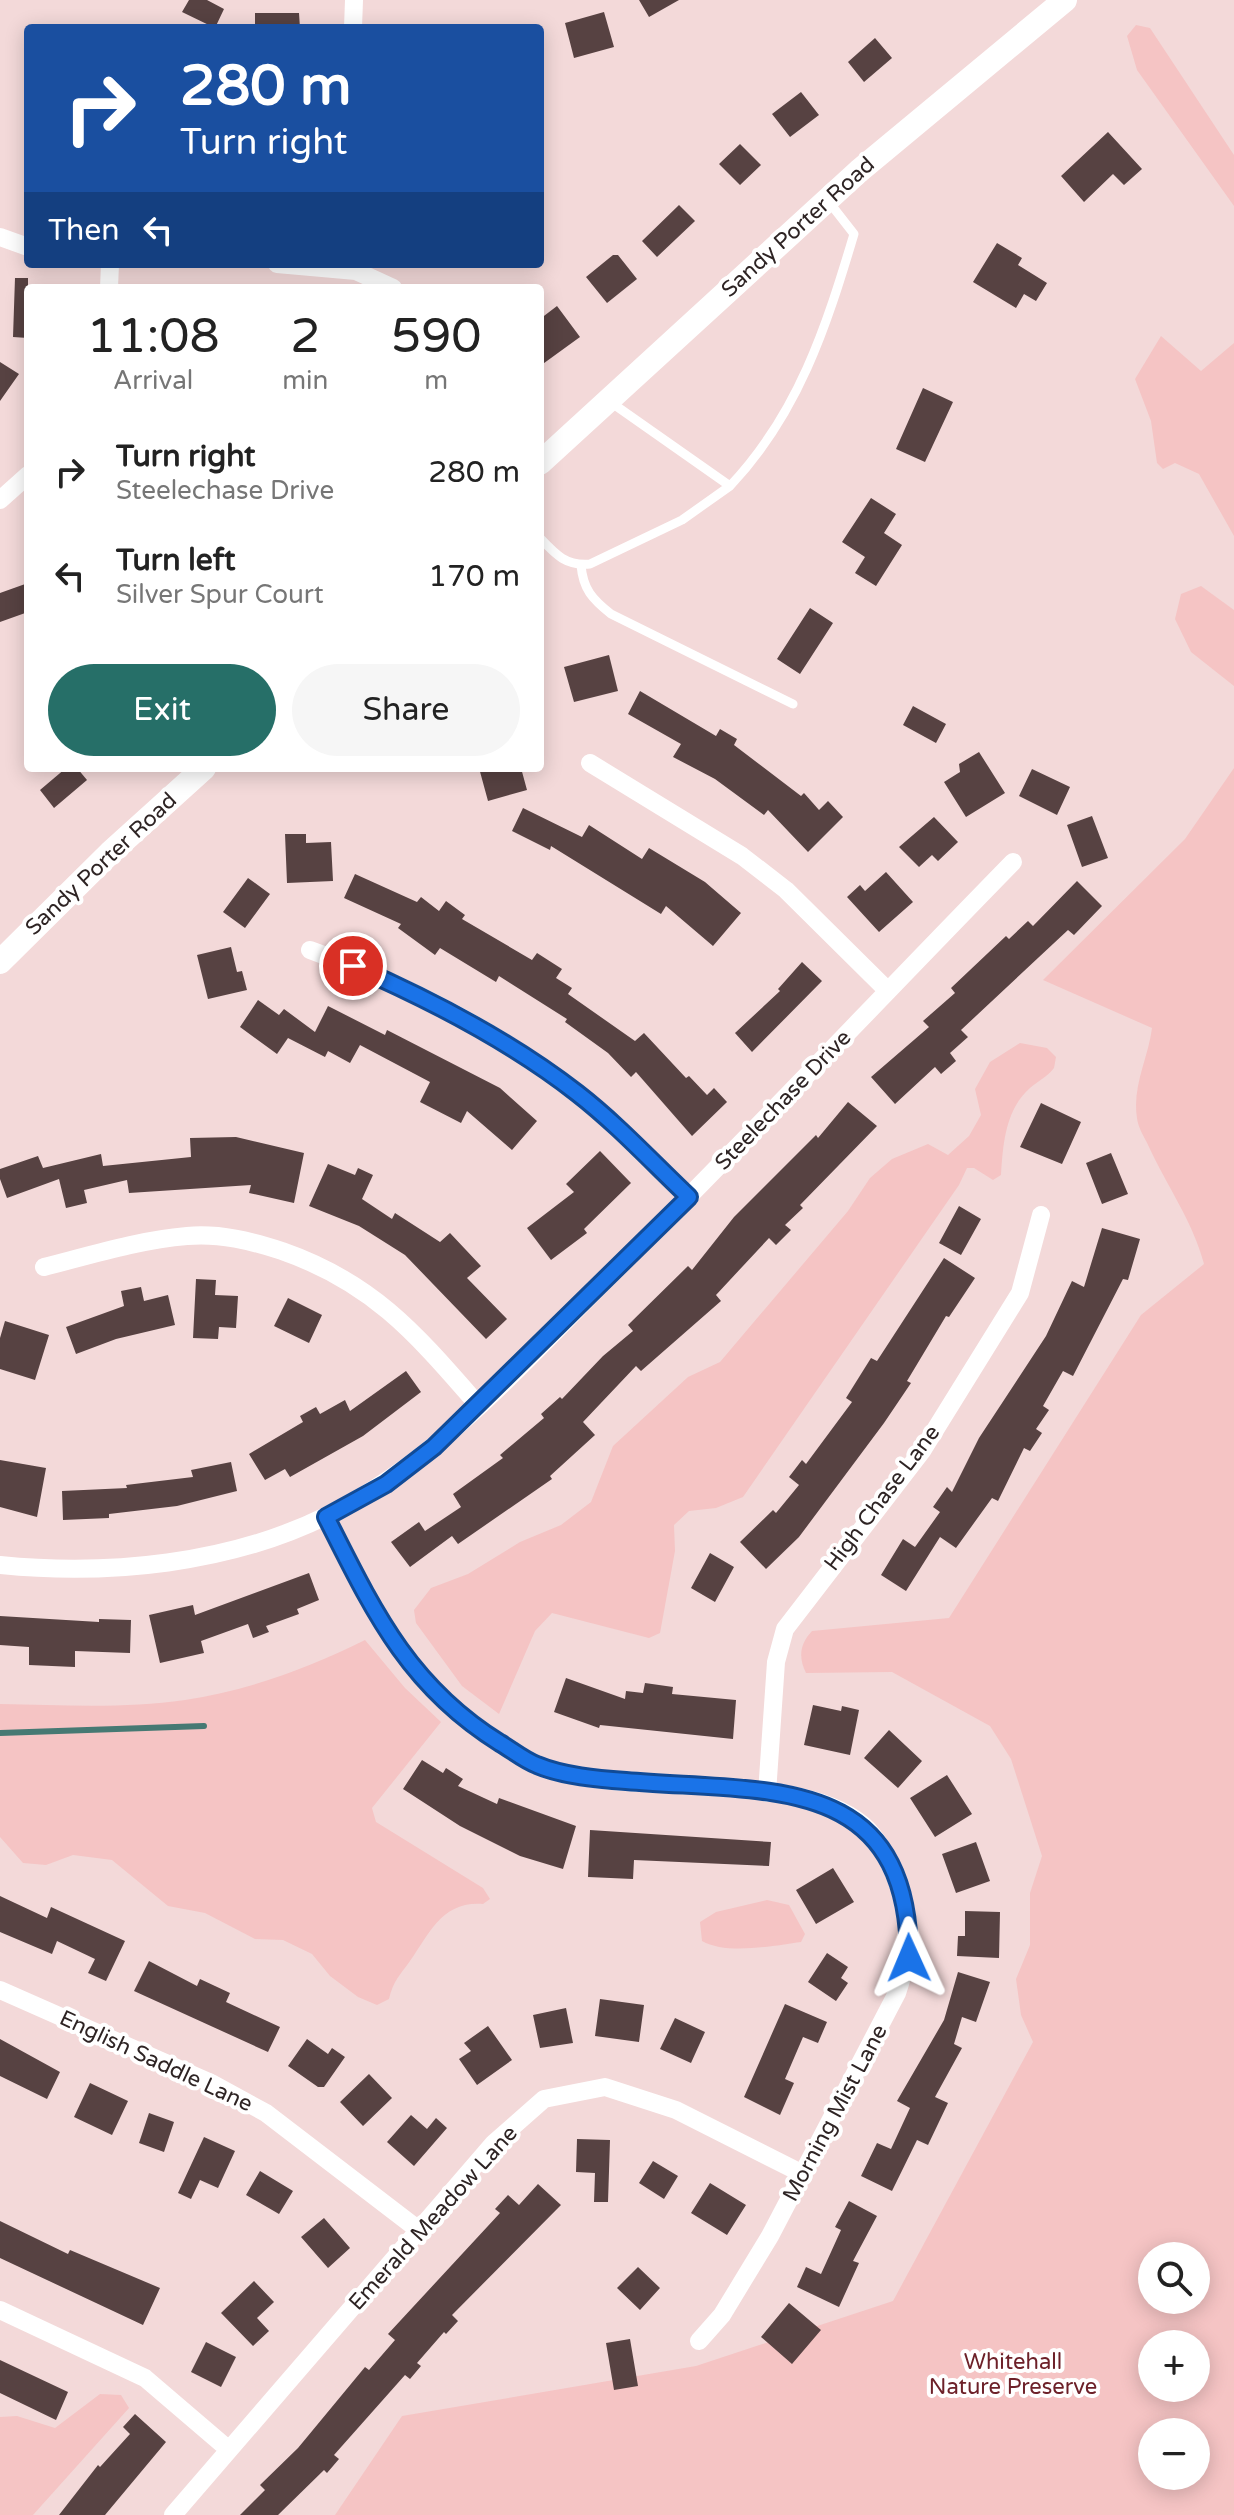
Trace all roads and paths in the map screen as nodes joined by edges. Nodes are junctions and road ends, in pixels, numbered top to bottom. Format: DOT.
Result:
graph roads {
  1 [pos="354,0"];
  2 [pos="1065,0"];
  3 [pos="353,24"];
  4 [pos="827,200"];
  5 [pos="0,237"];
  6 [pos="24,246"];
  7 [pos="331,268"];
  8 [pos="384,284"];
  9 [pos="609,400"];
  10 [pos="544,453"];
  11 [pos="24,479"];
  12 [pos="730,486"];
  13 [pos="0,500"];
  14 [pos="544,542"];
  15 [pos="581,565"];
  16 [pos="793,704"];
  17 [pos="590,763"];
  18 [pos="200,772"];
  19 [pos="1013,862"];
  20 [pos="310,950"];
  21 [pos="0,962"];
  22 [pos="888,991"];
  23 [pos="689,1197"];
  24 [pos="1041,1215"];
  25 [pos="44,1267"];
  26 [pos="479,1406"];
  27 [pos="326,1517"];
  28 [pos="0,1565"];
  29 [pos="767,1793"];
  30 [pos="0,1990"];
  31 [pos="803,2174"];
  32 [pos="420,2231"];
  33 [pos="0,2310"];
  34 [pos="699,2341"];
  35 [pos="228,2449"];
  36 [pos="173,2515"];
  1 -- 3 [label="street"];
  2 -- 4 [label="street, Sandy Porter Road"];
  4 -- 9 [label="street, Sandy Porter Road"];
  4 -- 12 [label="lane"];
  5 -- 6 [label="street"];
  7 -- 8 [label="street"];
  9 -- 10 [label="street, Sandy Porter Road"];
  9 -- 12 [label="lane"];
  11 -- 13 [label="street"];
  12 -- 15 [label="lane"];
  14 -- 15 [label="lane"];
  15 -- 16 [label="lane"];
  17 -- 22 [label="street"];
  18 -- 21 [label="street, Sandy Porter Road"];
  19 -- 22 [label="street, Steelechase Drive"];
  20 -- 23 [label="street"];
  22 -- 23 [label="street, Steelechase Drive"];
  23 -- 26 [label="street, Steelechase Drive"];
  24 -- 29 [label="street, High Chase Lane"];
  25 -- 26 [label="street"];
  26 -- 27 [label="street, Steelechase Drive"];
  27 -- 28 [label="street, Steelechase Drive"];
  27 -- 29 [label="street, Morning Mist Lane"];
  29 -- 31 [label="street, Morning Mist Lane"];
  30 -- 32 [label="street, English Saddle Lane"];
  31 -- 32 [label="street, Emerald Meadow Lane"];
  31 -- 34 [label="street, Morning Mist Lane"];
  32 -- 35 [label="street, Emerald Meadow Lane"];
  33 -- 35 [label="street"];
  35 -- 36 [label="street, Emerald Meadow Lane"];
}
